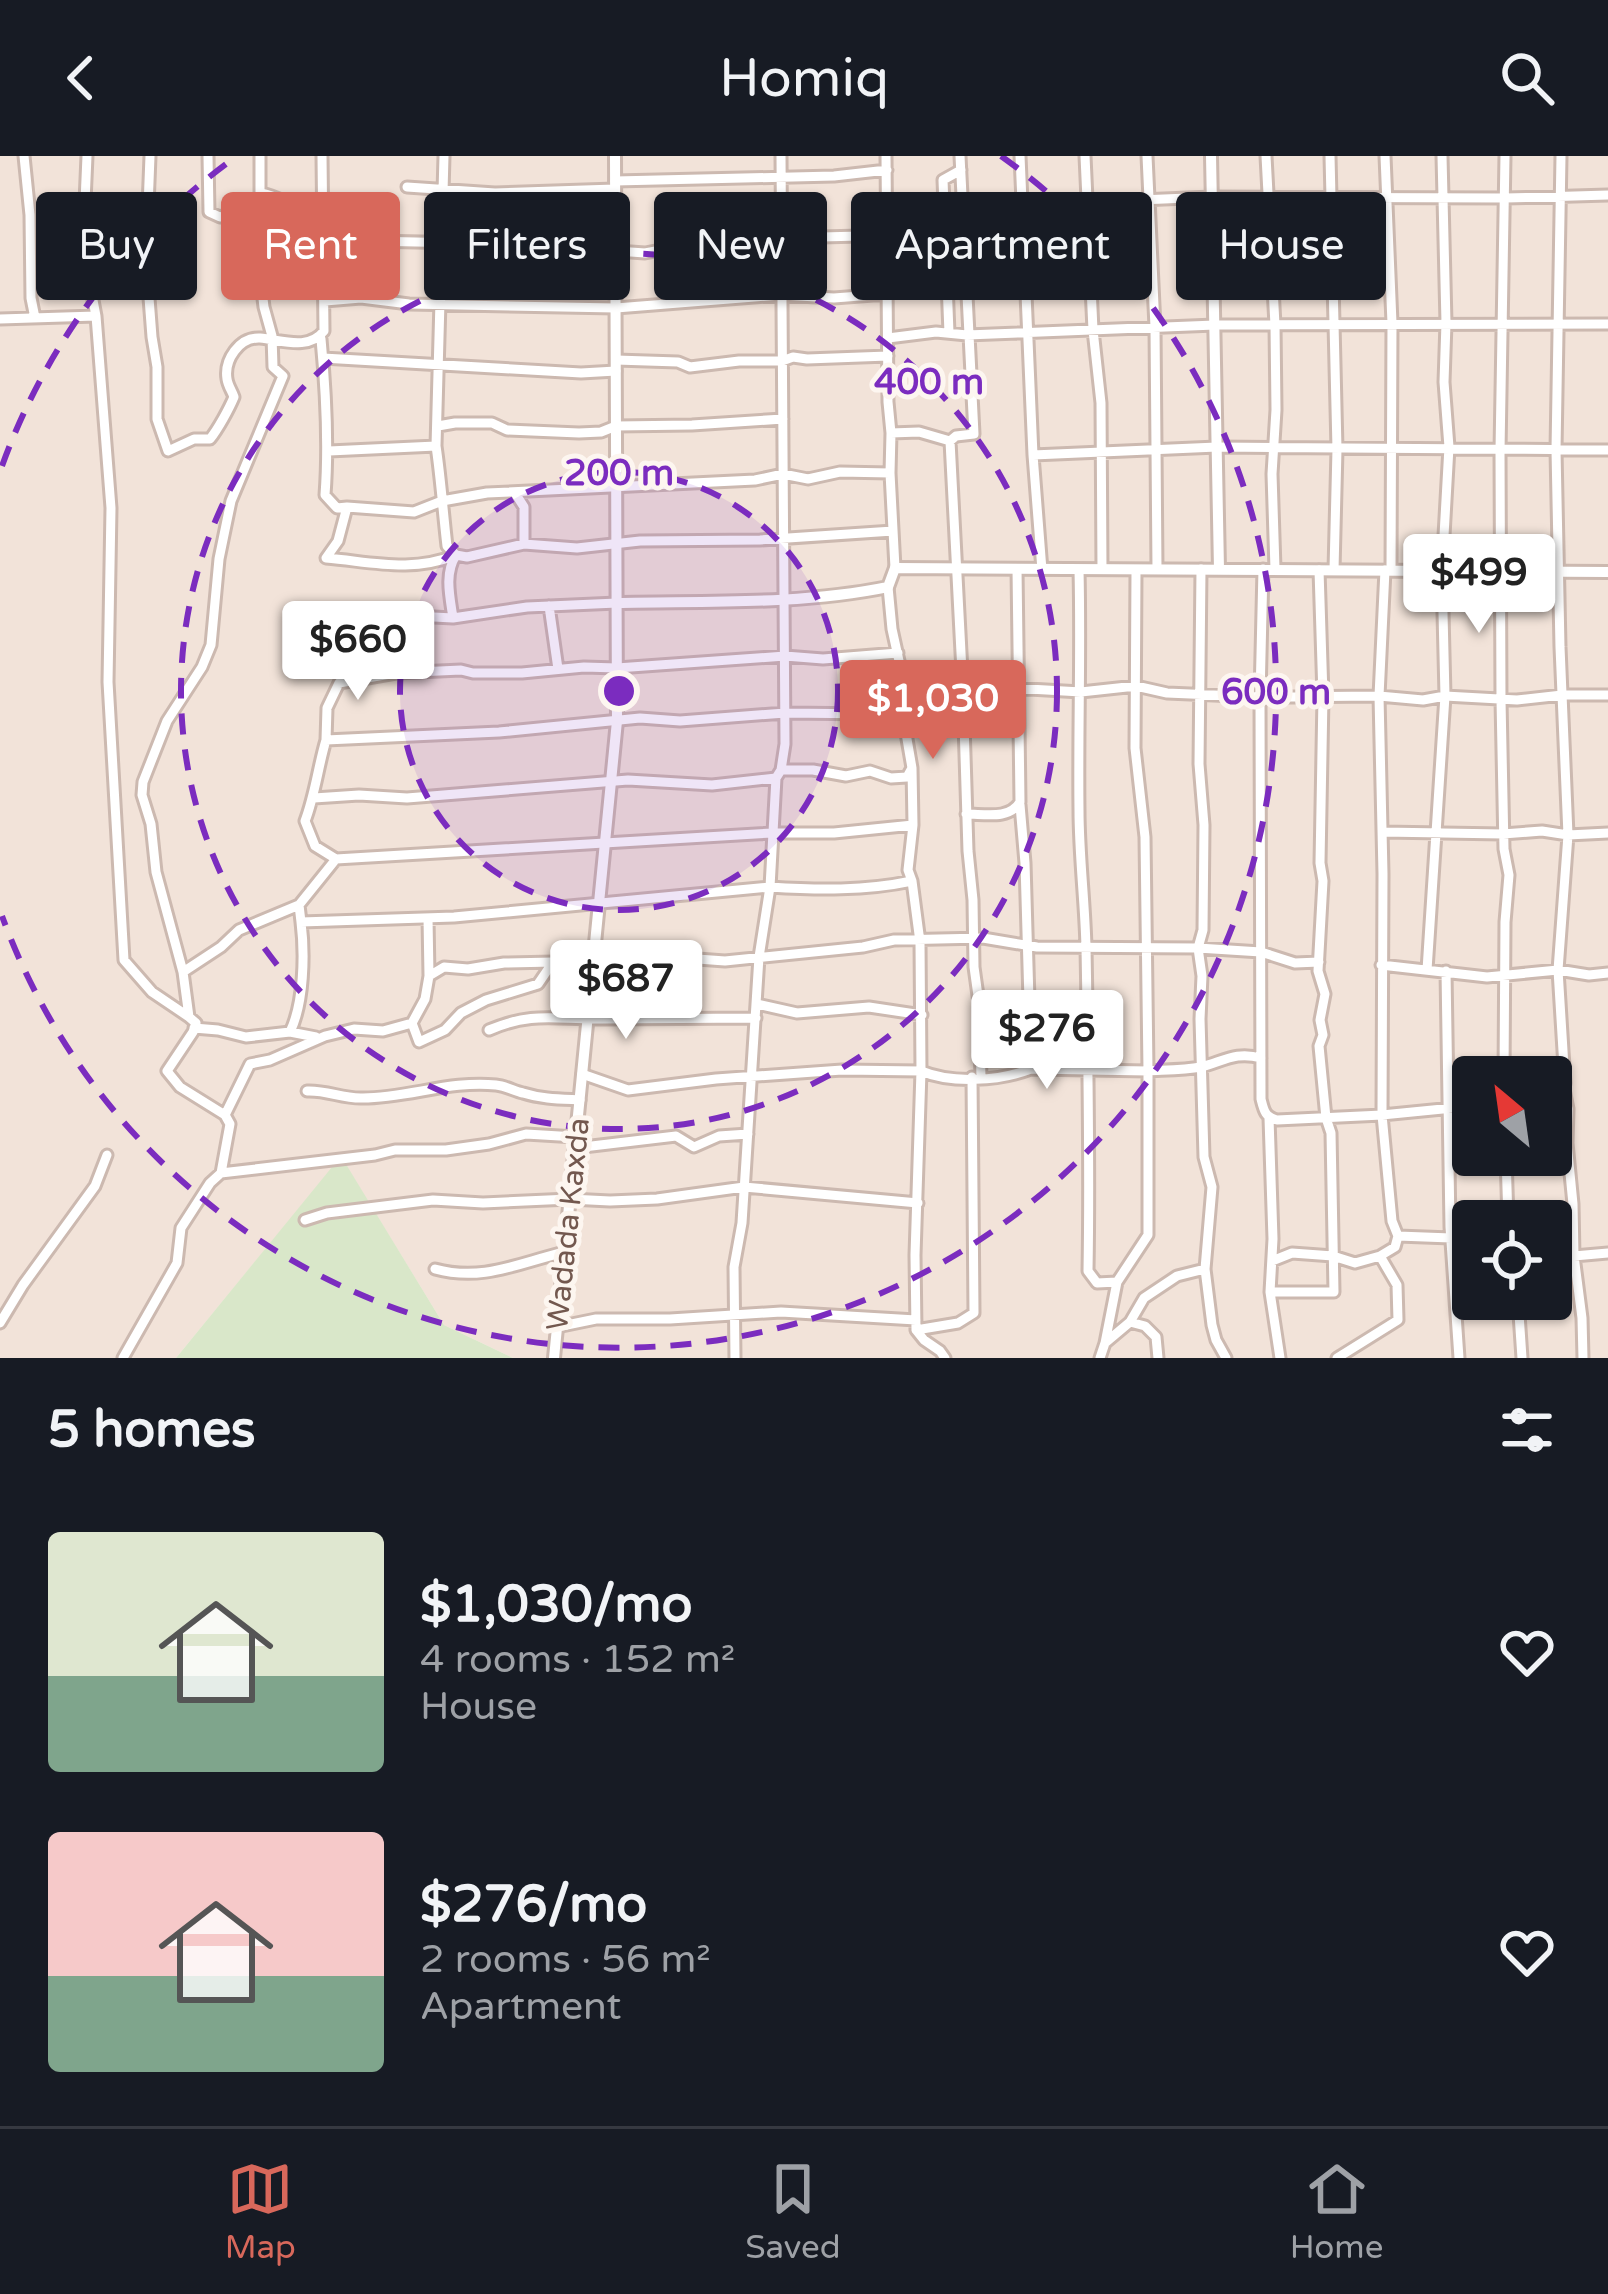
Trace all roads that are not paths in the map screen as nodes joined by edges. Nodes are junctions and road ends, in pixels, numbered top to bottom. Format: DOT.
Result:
graph roads {
  1 [pos="24,156"];
  2 [pos="87,156"];
  3 [pos="150,156"];
  4 [pos="208,156"];
  5 [pos="260,156"];
  6 [pos="322,156"];
  7 [pos="444,156"];
  8 [pos="615,156"];
  9 [pos="781,156"];
  10 [pos="886,156"];
  11 [pos="960,156"];
  12 [pos="1020,156"];
  13 [pos="1085,156"];
  14 [pos="1147,156"];
  15 [pos="1211,156"];
  16 [pos="1266,156"];
  17 [pos="1330,156"];
  18 [pos="1385,156"];
  19 [pos="1442,156"];
  20 [pos="1505,156"];
  21 [pos="1562,156"];
  22 [pos="887,170"];
  23 [pos="961,170"];
  24 [pos="782,176"];
  25 [pos="615,185"];
  26 [pos="407,187"];
  27 [pos="443,191"];
  28 [pos="260,192"];
  29 [pos="322,192"];
  30 [pos="615,192"];
  31 [pos="782,192"];
  32 [pos="887,192"];
  33 [pos="962,192"];
  34 [pos="1020,192"];
  35 [pos="1088,192"];
  36 [pos="1150,192"];
  37 [pos="1212,192"];
  38 [pos="1268,192"];
  39 [pos="1331,192"];
  40 [pos="1385,192"];
  41 [pos="1608,195"];
  42 [pos="1562,196"];
  43 [pos="1386,197"];
  44 [pos="1442,197"];
  45 [pos="1505,198"];
  46 [pos="1386,215"];
  47 [pos="221,217"];
  48 [pos="1152,250"];
  49 [pos="263,300"];
  50 [pos="616,300"];
  51 [pos="718,300"];
  52 [pos="781,300"];
  53 [pos="886,300"];
  54 [pos="966,300"];
  55 [pos="1025,300"];
  56 [pos="1092,300"];
  57 [pos="1214,300"];
  58 [pos="1274,300"];
  59 [pos="1333,300"];
  60 [pos="325,301"];
  61 [pos="442,302"];
  62 [pos="616,308"];
  63 [pos="96,316"];
  64 [pos="35,318"];
  65 [pos="0,319"];
  66 [pos="1446,322"];
  67 [pos="1558,322"];
  68 [pos="1392,323"];
  69 [pos="1504,323"];
  70 [pos="1334,324"];
  71 [pos="1608,324"];
  72 [pos="1214,325"];
  73 [pos="1276,325"];
  74 [pos="1155,327"];
  75 [pos="1093,330"];
  76 [pos="949,333"];
  77 [pos="1027,333"];
  78 [pos="967,335"];
  79 [pos="888,338"];
  80 [pos="318,339"];
  81 [pos="271,342"];
  82 [pos="888,356"];
  83 [pos="323,358"];
  84 [pos="782,361"];
  85 [pos="436,366"];
  86 [pos="616,366"];
  87 [pos="783,419"];
  88 [pos="438,426"];
  89 [pos="616,426"];
  90 [pos="891,434"];
  91 [pos="950,441"];
  92 [pos="436,446"];
  93 [pos="1217,447"];
  94 [pos="1274,447"];
  95 [pos="1449,447"];
  96 [pos="1391,448"];
  97 [pos="1158,449"];
  98 [pos="1337,449"];
  99 [pos="1556,450"];
  100 [pos="1608,450"];
  101 [pos="329,451"];
  102 [pos="1500,451"];
  103 [pos="1101,452"];
  104 [pos="1033,455"];
  105 [pos="890,473"];
  106 [pos="783,474"];
  107 [pos="616,486"];
  108 [pos="515,493"];
  109 [pos="442,501"];
  110 [pos="347,507"];
  111 [pos="892,530"];
  112 [pos="784,538"];
  113 [pos="524,544"];
  114 [pos="616,544"];
  115 [pos="456,555"];
  116 [pos="896,568"];
  117 [pos="956,568"];
  118 [pos="1017,569"];
  119 [pos="1079,569"];
  120 [pos="1102,569"];
  121 [pos="1157,569"];
  122 [pos="1201,569"];
  123 [pos="1219,569"];
  124 [pos="1269,569"];
  125 [pos="1042,570"];
  126 [pos="1319,570"];
  127 [pos="1334,570"];
  128 [pos="1388,570"];
  129 [pos="1136,571"];
  130 [pos="1442,571"];
  131 [pos="1501,572"];
  132 [pos="1558,572"];
  133 [pos="1608,572"];
  134 [pos="888,587"];
  135 [pos="784,599"];
  136 [pos="617,603"];
  137 [pos="550,606"];
  138 [pos="395,615"];
  139 [pos="453,618"];
  140 [pos="898,653"];
  141 [pos="784,656"];
  142 [pos="617,668"];
  143 [pos="557,669"];
  144 [pos="1136,686"];
  145 [pos="1018,688"];
  146 [pos="964,691"];
  147 [pos="1081,692"];
  148 [pos="1200,694"];
  149 [pos="1562,695"];
  150 [pos="1608,695"];
  151 [pos="1323,696"];
  152 [pos="1379,696"];
  153 [pos="1445,696"];
  154 [pos="1260,698"];
  155 [pos="1501,700"];
  156 [pos="902,710"];
  157 [pos="785,712"];
  158 [pos="617,721"];
  159 [pos="326,740"];
  160 [pos="911,768"];
  161 [pos="779,774"];
  162 [pos="611,783"];
  163 [pos="314,798"];
  164 [pos="1020,802"];
  165 [pos="966,814"];
  166 [pos="913,825"];
  167 [pos="772,832"];
  168 [pos="1383,832"];
  169 [pos="1437,833"];
  170 [pos="1608,833"];
  171 [pos="1503,834"];
  172 [pos="1568,836"];
  173 [pos="605,844"];
  174 [pos="335,859"];
  175 [pos="911,880"];
  176 [pos="770,887"];
  177 [pos="599,902"];
  178 [pos="299,905"];
  179 [pos="428,918"];
  180 [pos="301,922"];
  181 [pos="919,938"];
  182 [pos="973,938"];
  183 [pos="1028,946"];
  184 [pos="1086,947"];
  185 [pos="1146,947"];
  186 [pos="1198,948"];
  187 [pos="1261,952"];
  188 [pos="759,956"];
  189 [pos="553,962"];
  190 [pos="593,962"];
  191 [pos="1319,962"];
  192 [pos="1382,965"];
  193 [pos="1427,970"];
  194 [pos="1558,970"];
  195 [pos="1446,971"];
  196 [pos="183,972"];
  197 [pos="1608,973"];
  198 [pos="1504,975"];
  199 [pos="429,976"];
  200 [pos="757,1004"];
  201 [pos="922,1015"];
  202 [pos="756,1018"];
  203 [pos="588,1020"];
  204 [pos="192,1023"];
  205 [pos="412,1023"];
  206 [pos="489,1030"];
  207 [pos="290,1032"];
  208 [pos="260,1036"];
  209 [pos="325,1036"];
  210 [pos="1504,1056"];
  211 [pos="1562,1056"];
  212 [pos="1261,1058"];
  213 [pos="250,1064"];
  214 [pos="1203,1066"];
  215 [pos="1030,1069"];
  216 [pos="1086,1070"];
  217 [pos="921,1071"];
  218 [pos="1148,1071"];
  219 [pos="582,1074"];
  220 [pos="753,1076"];
  221 [pos="976,1077"];
  222 [pos="307,1091"];
  223 [pos="580,1100"];
  224 [pos="1448,1109"];
  225 [pos="1452,1109"];
  226 [pos="225,1115"];
  227 [pos="1382,1115"];
  228 [pos="1268,1118"];
  229 [pos="1326,1118"];
  230 [pos="748,1134"];
  231 [pos="576,1142"];
  232 [pos="107,1155"];
  233 [pos="221,1173"];
  234 [pos="1570,1176"];
  235 [pos="745,1187"];
  236 [pos="570,1199"];
  237 [pos="918,1202"];
  238 [pos="305,1220"];
  239 [pos="1398,1236"];
  240 [pos="1450,1238"];
  241 [pos="565,1252"];
  242 [pos="1608,1253"];
  243 [pos="1334,1256"];
  244 [pos="1380,1256"];
  245 [pos="1574,1256"];
  246 [pos="1272,1261"];
  247 [pos="435,1269"];
  248 [pos="1205,1269"];
  249 [pos="1117,1282"];
  250 [pos="1270,1292"];
  251 [pos="737,1313"];
  252 [pos="1519,1320"];
  253 [pos="1130,1322"];
  254 [pos="0,1324"];
  255 [pos="916,1325"];
  256 [pos="557,1327"];
  257 [pos="1105,1343"];
  258 [pos="1224,1357"];
  259 [pos="123,1358"];
  260 [pos="554,1358"];
  261 [pos="735,1358"];
  262 [pos="945,1358"];
  263 [pos="1100,1358"];
  264 [pos="1158,1358"];
  265 [pos="1280,1358"];
  266 [pos="1337,1358"];
  267 [pos="1459,1358"];
  268 [pos="1522,1358"];
  269 [pos="1583,1358"];
  1 -- 64 [label="street"];
  2 -- 63 [label="street"];
  3 -- 81 [label="street"];
  4 -- 47 [label="street"];
  5 -- 28 [label="street"];
  6 -- 29 [label="street"];
  7 -- 27 [label="street"];
  8 -- 25 [label="street, Wadada Kaxda"];
  9 -- 24 [label="street"];
  10 -- 22 [label="street"];
  11 -- 23 [label="street"];
  12 -- 34 [label="street"];
  13 -- 35 [label="street"];
  14 -- 36 [label="street"];
  15 -- 37 [label="street"];
  16 -- 38 [label="street"];
  17 -- 39 [label="street"];
  18 -- 40 [label="street"];
  19 -- 44 [label="street"];
  20 -- 45 [label="street"];
  21 -- 42 [label="street"];
  22 -- 24 [label="street"];
  22 -- 32 [label="street"];
  23 -- 33 [label="street"];
  23 -- 76 [label="street"];
  24 -- 25 [label="street"];
  24 -- 31 [label="street"];
  25 -- 27 [label="street"];
  25 -- 30 [label="street, Wadada Kaxda"];
  26 -- 27 [label="street"];
  41 -- 42 [label="street"];
  42 -- 45 [label="street"];
  42 -- 67 [label="street"];
  43 -- 44 [label="street"];
  44 -- 45 [label="street"];
  44 -- 66 [label="street"];
  45 -- 69 [label="street"];
  46 -- 68 [label="street"];
  48 -- 74 [label="street"];
  49 -- 81 [label="street"];
  50 -- 62 [label="street, Wadada Kaxda"];
  51 -- 62 [label="street"];
  52 -- 84 [label="street"];
  53 -- 79 [label="street"];
  54 -- 78 [label="street"];
  55 -- 77 [label="street"];
  56 -- 75 [label="street"];
  57 -- 72 [label="street"];
  58 -- 73 [label="street"];
  59 -- 70 [label="street"];
  60 -- 61 [label="street"];
  60 -- 80 [label="street"];
  61 -- 62 [label="street"];
  61 -- 85 [label="street"];
  62 -- 86 [label="street, Wadada Kaxda"];
  63 -- 64 [label="street"];
  63 -- 204 [label="street"];
  64 -- 65 [label="street"];
  66 -- 68 [label="street"];
  66 -- 69 [label="street"];
  66 -- 95 [label="street"];
  67 -- 69 [label="street"];
  67 -- 71 [label="street"];
  67 -- 99 [label="street"];
  68 -- 70 [label="street"];
  68 -- 96 [label="street"];
  69 -- 102 [label="street"];
  70 -- 73 [label="street"];
  70 -- 98 [label="street"];
  72 -- 73 [label="street"];
  72 -- 74 [label="street"];
  72 -- 93 [label="street"];
  73 -- 94 [label="street"];
  74 -- 75 [label="street"];
  74 -- 97 [label="street"];
  75 -- 77 [label="street"];
  75 -- 103 [label="street"];
  76 -- 78 [label="street"];
  76 -- 79 [label="street"];
  77 -- 78 [label="street"];
  77 -- 104 [label="street"];
  78 -- 91 [label="street"];
  79 -- 82 [label="street"];
  80 -- 81 [label="street"];
  80 -- 83 [label="street"];
  81 -- 196 [label="street"];
  82 -- 84 [label="street"];
  82 -- 90 [label="street"];
  83 -- 85 [label="street"];
  83 -- 101 [label="street"];
  84 -- 86 [label="street"];
  84 -- 87 [label="street"];
  85 -- 86 [label="street"];
  85 -- 88 [label="street"];
  86 -- 89 [label="street, Wadada Kaxda"];
  87 -- 89 [label="street"];
  87 -- 106 [label="street"];
  88 -- 89 [label="street"];
  88 -- 92 [label="street"];
  89 -- 107 [label="street, Wadada Kaxda"];
  90 -- 91 [label="street"];
  90 -- 105 [label="street"];
  91 -- 117 [label="street"];
  92 -- 101 [label="street"];
  92 -- 109 [label="street"];
  93 -- 94 [label="street"];
  93 -- 97 [label="street"];
  93 -- 123 [label="street"];
  94 -- 98 [label="street"];
  94 -- 124 [label="street"];
  95 -- 96 [label="street"];
  95 -- 102 [label="street"];
  95 -- 130 [label="street"];
  96 -- 98 [label="street"];
  96 -- 128 [label="street"];
  97 -- 103 [label="street"];
  97 -- 121 [label="street"];
  98 -- 127 [label="street"];
  99 -- 100 [label="street"];
  99 -- 102 [label="street"];
  99 -- 132 [label="street"];
  101 -- 110 [label="street"];
  102 -- 131 [label="street"];
  103 -- 104 [label="street"];
  103 -- 120 [label="street"];
  104 -- 125 [label="street"];
  105 -- 106 [label="street"];
  105 -- 111 [label="street"];
  106 -- 107 [label="street"];
  106 -- 112 [label="street"];
  107 -- 108 [label="street"];
  107 -- 114 [label="street, Wadada Kaxda"];
  108 -- 109 [label="street"];
  108 -- 113 [label="street"];
  109 -- 110 [label="street"];
  109 -- 115 [label="street"];
  110 -- 115 [label="street"];
  111 -- 112 [label="street"];
  111 -- 116 [label="street"];
  112 -- 114 [label="street"];
  112 -- 135 [label="street"];
  113 -- 114 [label="street"];
  113 -- 115 [label="street"];
  114 -- 136 [label="street, Wadada Kaxda"];
  115 -- 139 [label="street"];
  116 -- 117 [label="street"];
  116 -- 134 [label="street"];
  117 -- 118 [label="street"];
  117 -- 146 [label="street"];
  118 -- 125 [label="street"];
  118 -- 145 [label="street"];
  119 -- 120 [label="street"];
  119 -- 125 [label="street"];
  119 -- 147 [label="street"];
  120 -- 129 [label="street"];
  121 -- 122 [label="street"];
  121 -- 129 [label="street"];
  122 -- 123 [label="street"];
  122 -- 148 [label="street"];
  123 -- 124 [label="street"];
  124 -- 126 [label="street"];
  124 -- 154 [label="street"];
  126 -- 127 [label="street"];
  126 -- 151 [label="street"];
  127 -- 128 [label="street"];
  128 -- 130 [label="street"];
  128 -- 152 [label="street"];
  129 -- 144 [label="street"];
  130 -- 131 [label="street"];
  130 -- 153 [label="street"];
  131 -- 132 [label="street"];
  131 -- 155 [label="street"];
  132 -- 133 [label="street"];
  132 -- 149 [label="street"];
  134 -- 135 [label="street"];
  134 -- 140 [label="street"];
  135 -- 136 [label="street"];
  135 -- 141 [label="street"];
  136 -- 137 [label="street"];
  136 -- 142 [label="street, Wadada Kaxda"];
  137 -- 139 [label="street"];
  137 -- 143 [label="street"];
  138 -- 139 [label="street"];
  140 -- 141 [label="street"];
  140 -- 156 [label="street"];
  141 -- 142 [label="street"];
  141 -- 157 [label="street"];
  142 -- 143 [label="street"];
  142 -- 158 [label="street, Wadada Kaxda"];
  143 -- 159 [label="street"];
  144 -- 147 [label="street"];
  144 -- 148 [label="street"];
  144 -- 185 [label="street"];
  145 -- 146 [label="street"];
  145 -- 147 [label="street"];
  145 -- 164 [label="street"];
  146 -- 165 [label="street"];
  147 -- 184 [label="street"];
  148 -- 154 [label="street"];
  148 -- 186 [label="street"];
  149 -- 150 [label="street"];
  149 -- 155 [label="street"];
  149 -- 172 [label="street"];
  151 -- 152 [label="street"];
  151 -- 154 [label="street"];
  151 -- 191 [label="street"];
  152 -- 153 [label="street"];
  152 -- 168 [label="street"];
  153 -- 155 [label="street"];
  153 -- 169 [label="street"];
  154 -- 187 [label="street"];
  155 -- 171 [label="street"];
  156 -- 157 [label="street"];
  156 -- 160 [label="street"];
  157 -- 158 [label="street"];
  157 -- 161 [label="street"];
  158 -- 159 [label="street"];
  158 -- 162 [label="street, Wadada Kaxda"];
  159 -- 163 [label="street"];
  160 -- 161 [label="street"];
  160 -- 166 [label="street"];
  161 -- 162 [label="street"];
  161 -- 167 [label="street"];
  162 -- 163 [label="street"];
  162 -- 173 [label="street, Wadada Kaxda"];
  163 -- 174 [label="street"];
  164 -- 165 [label="street"];
  164 -- 183 [label="street"];
  165 -- 182 [label="street"];
  166 -- 167 [label="street"];
  166 -- 175 [label="street"];
  167 -- 173 [label="street"];
  167 -- 176 [label="street"];
  168 -- 169 [label="street"];
  168 -- 192 [label="street"];
  169 -- 171 [label="street"];
  169 -- 193 [label="street"];
  170 -- 172 [label="street"];
  171 -- 172 [label="street"];
  171 -- 198 [label="street"];
  172 -- 194 [label="street"];
  173 -- 174 [label="street"];
  173 -- 177 [label="street, Wadada Kaxda"];
  174 -- 178 [label="street"];
  175 -- 176 [label="street"];
  175 -- 181 [label="street"];
  176 -- 177 [label="street"];
  176 -- 188 [label="street"];
  177 -- 179 [label="street"];
  177 -- 190 [label="street, Wadada Kaxda"];
  178 -- 180 [label="street"];
  178 -- 196 [label="street"];
  179 -- 180 [label="street"];
  179 -- 199 [label="street"];
  180 -- 207 [label="street"];
  181 -- 182 [label="street"];
  181 -- 188 [label="street"];
  181 -- 201 [label="street"];
  182 -- 183 [label="street"];
  182 -- 221 [label="street"];
  183 -- 184 [label="street"];
  183 -- 215 [label="street"];
  184 -- 185 [label="street"];
  184 -- 216 [label="street"];
  185 -- 186 [label="street"];
  185 -- 218 [label="street"];
  186 -- 187 [label="street"];
  186 -- 214 [label="street"];
  187 -- 191 [label="street"];
  187 -- 212 [label="street"];
  188 -- 190 [label="street"];
  188 -- 200 [label="street"];
  189 -- 190 [label="street"];
  189 -- 199 [label="street"];
  189 -- 205 [label="street"];
  190 -- 203 [label="street, Wadada Kaxda"];
  191 -- 229 [label="street"];
  192 -- 193 [label="street"];
  192 -- 227 [label="street"];
  193 -- 195 [label="street"];
  194 -- 197 [label="street"];
  194 -- 198 [label="street"];
  194 -- 211 [label="street"];
  195 -- 198 [label="street"];
  195 -- 224 [label="street"];
  196 -- 204 [label="street"];
  198 -- 210 [label="street"];
  199 -- 205 [label="street"];
  200 -- 201 [label="street"];
  200 -- 202 [label="street"];
  201 -- 217 [label="street"];
  202 -- 203 [label="street"];
  202 -- 220 [label="street"];
  203 -- 206 [label="street"];
  203 -- 219 [label="street, Wadada Kaxda"];
  204 -- 208 [label="street"];
  204 -- 226 [label="street"];
  205 -- 209 [label="street"];
  207 -- 208 [label="street"];
  207 -- 209 [label="street"];
  208 -- 213 [label="street"];
  209 -- 213 [label="street"];
  212 -- 214 [label="street"];
  212 -- 228 [label="street"];
  213 -- 226 [label="street"];
  214 -- 218 [label="street"];
  214 -- 248 [label="street"];
  215 -- 216 [label="street"];
  215 -- 221 [label="street"];
  216 -- 218 [label="street"];
  216 -- 249 [label="street"];
  217 -- 220 [label="street"];
  217 -- 221 [label="street"];
  217 -- 237 [label="street"];
  218 -- 249 [label="street"];
  219 -- 220 [label="street"];
  219 -- 223 [label="street, Wadada Kaxda"];
  220 -- 230 [label="street"];
  221 -- 255 [label="street"];
  222 -- 223 [label="street"];
  223 -- 231 [label="street, Wadada Kaxda"];
  224 -- 225 [label="street"];
  224 -- 227 [label="street"];
  224 -- 240 [label="street"];
  226 -- 233 [label="street"];
  227 -- 229 [label="street"];
  227 -- 239 [label="street"];
  228 -- 229 [label="street"];
  228 -- 246 [label="street"];
  229 -- 243 [label="street"];
  230 -- 231 [label="street"];
  230 -- 235 [label="street"];
  231 -- 233 [label="street"];
  231 -- 236 [label="street, Wadada Kaxda"];
  232 -- 254 [label="street"];
  233 -- 259 [label="street"];
  234 -- 245 [label="street"];
  235 -- 236 [label="street"];
  235 -- 237 [label="street"];
  235 -- 251 [label="street"];
  236 -- 238 [label="street"];
  236 -- 241 [label="street, Wadada Kaxda"];
  237 -- 255 [label="street"];
  239 -- 240 [label="street"];
  239 -- 244 [label="street"];
  240 -- 267 [label="street"];
  241 -- 247 [label="street"];
  241 -- 256 [label="street, Wadada Kaxda"];
  242 -- 245 [label="street"];
  243 -- 244 [label="street"];
  243 -- 246 [label="street"];
  243 -- 250 [label="street"];
  244 -- 266 [label="street"];
  245 -- 269 [label="street"];
  246 -- 250 [label="street"];
  248 -- 253 [label="street"];
  248 -- 258 [label="street"];
  249 -- 257 [label="street"];
  250 -- 265 [label="street"];
  251 -- 255 [label="street"];
  251 -- 256 [label="street"];
  251 -- 261 [label="street"];
  252 -- 268 [label="street"];
  253 -- 257 [label="street"];
  253 -- 264 [label="street"];
  255 -- 262 [label="street"];
  256 -- 260 [label="street, Wadada Kaxda"];
  257 -- 263 [label="street"];
}
